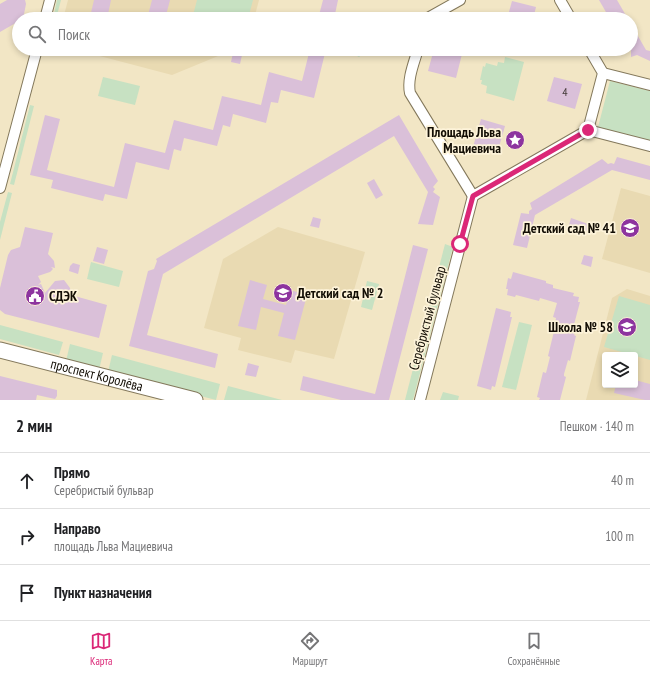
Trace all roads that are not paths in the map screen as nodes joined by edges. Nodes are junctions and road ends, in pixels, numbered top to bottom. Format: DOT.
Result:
graph roads {
  1 [pos="50,0"];
  2 [pos="460,0"];
  3 [pos="560,0"];
  4 [pos="47,12"];
  5 [pos="439,12"];
  6 [pos="567,12"];
  7 [pos="35,56"];
  8 [pos="416,56"];
  9 [pos="593,56"];
  10 [pos="603,73"];
  11 [pos="650,85"];
  12 [pos="588,130"];
  13 [pos="650,146"];
  14 [pos="0,188"];
  15 [pos="473,196"];
  16 [pos="0,350"];
  17 [pos="0,359"];
  18 [pos="158,400"];
  19 [pos="195,400"];
  20 [pos="420,400"];
  1 -- 4 [label="street"];
  2 -- 5 [label="street"];
  3 -- 6 [label="street"];
  7 -- 14 [label="street"];
  8 -- 15 [label="street"];
  9 -- 10 [label="street"];
  10 -- 11 [label="street"];
  10 -- 12 [label="street"];
  12 -- 13 [label="street"];
  12 -- 15 [label="street"];
  15 -- 20 [label="street, Серебристый бульвар"];
  16 -- 19 [label="street, проспект Королёва"];
  17 -- 18 [label="street, проспект Королёва"];
}
